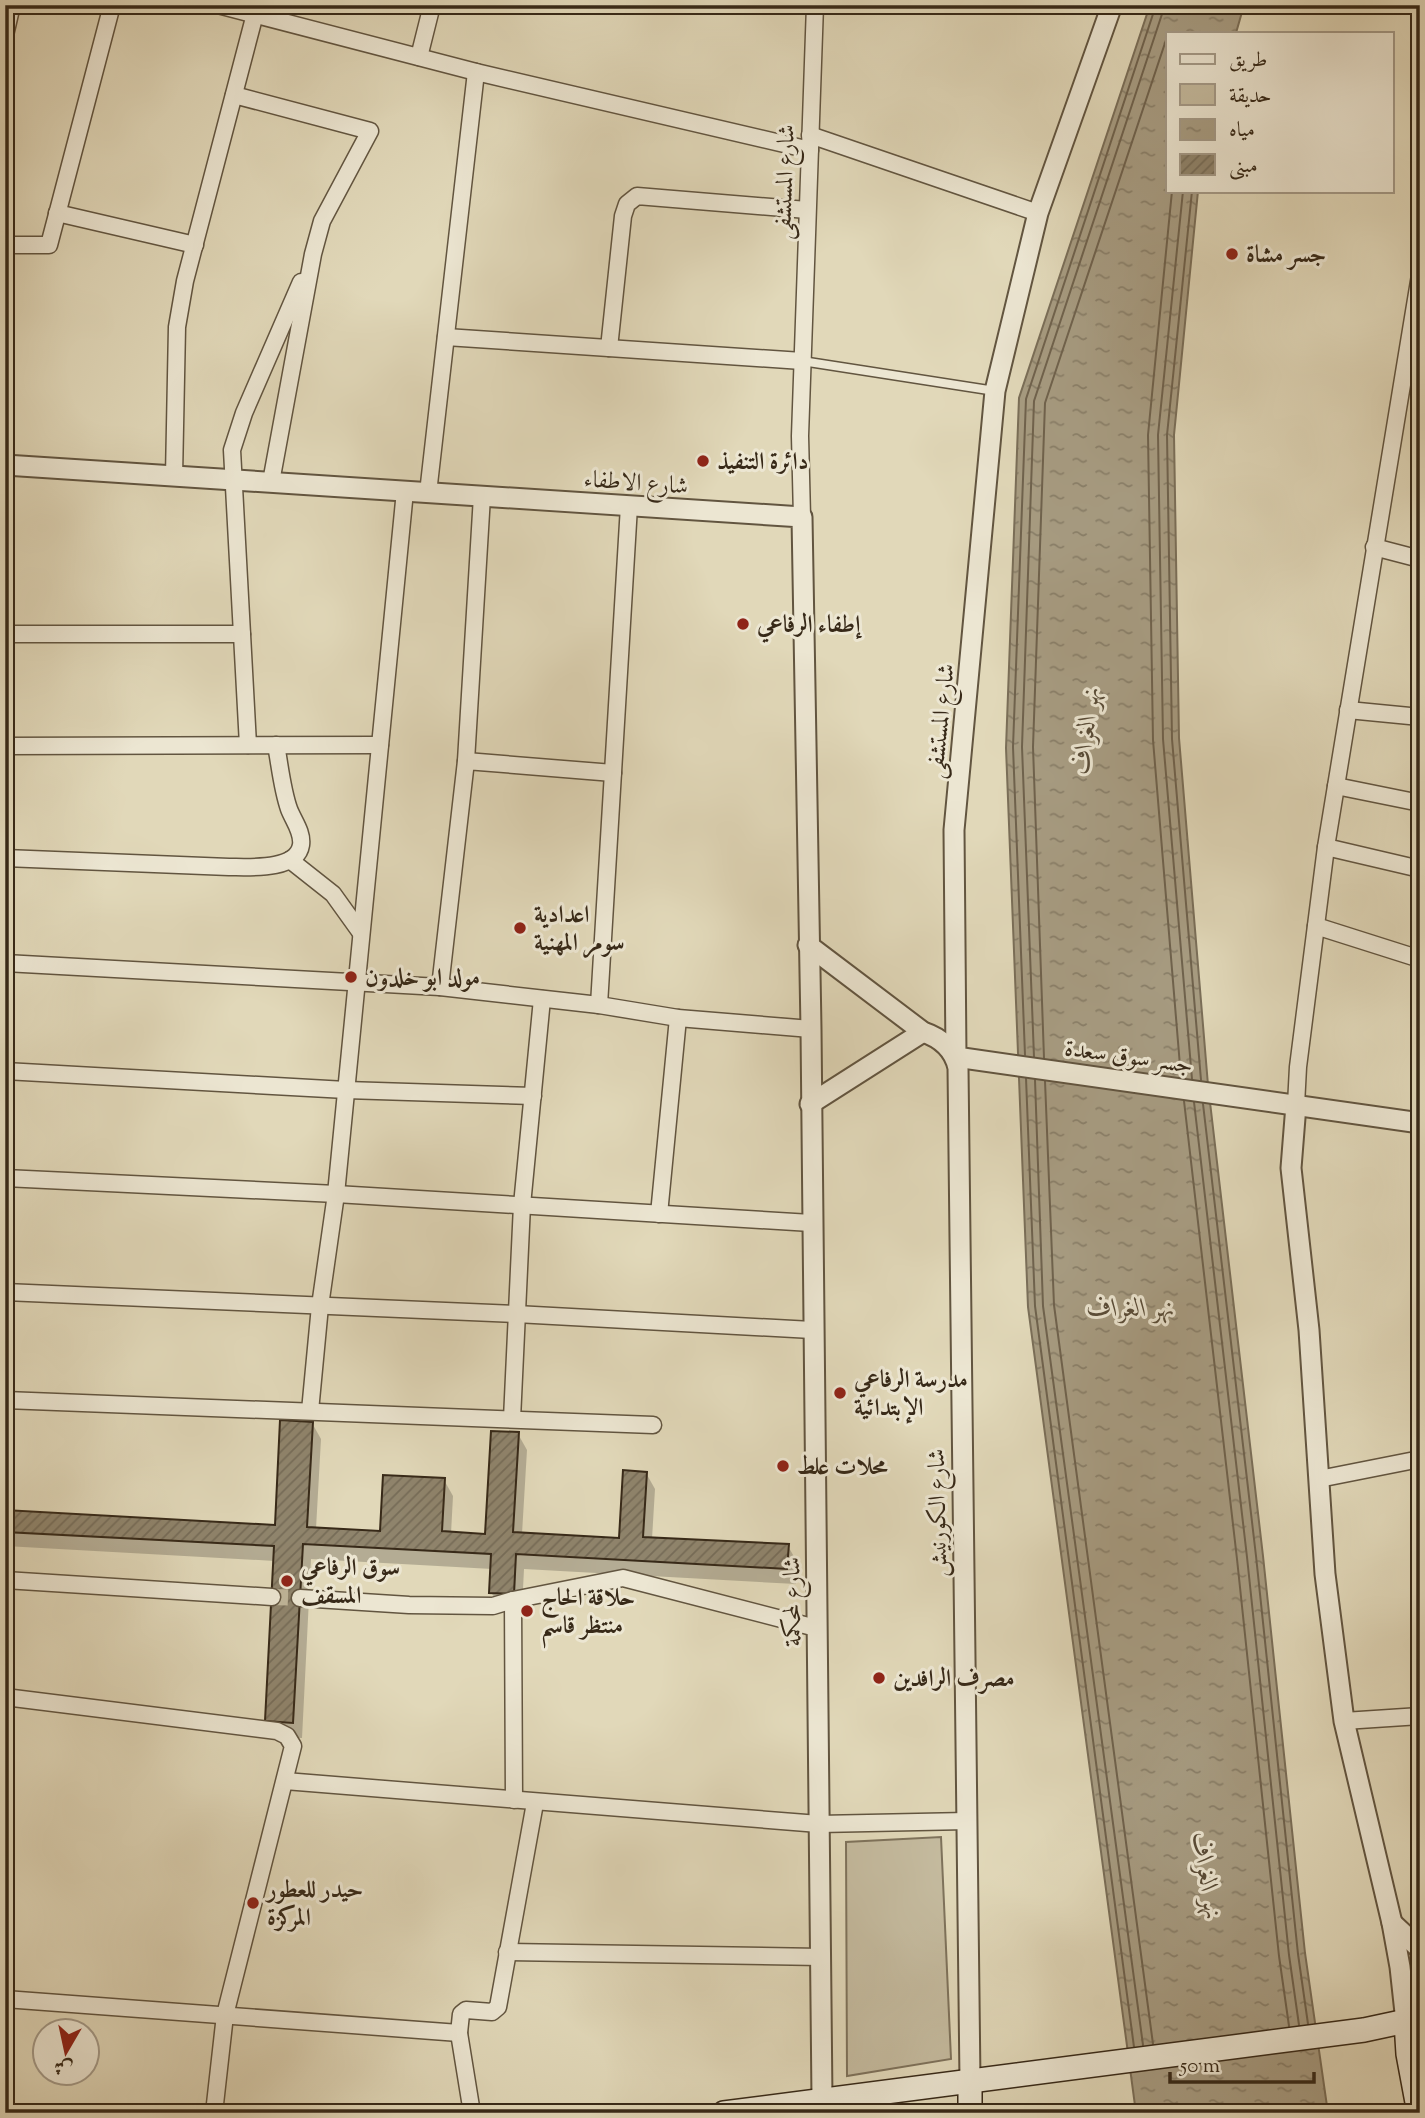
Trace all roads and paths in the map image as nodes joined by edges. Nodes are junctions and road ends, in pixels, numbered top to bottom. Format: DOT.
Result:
graph roads {
  1 [pos="12,5"];
  2 [pos="112,5"];
  3 [pos="218,5"];
  4 [pos="432,5"];
  5 [pos="815,5"];
  6 [pos="1112,5"];
  7 [pos="255,14"];
  8 [pos="5,35"];
  9 [pos="419,57"];
  10 [pos="476,72"];
  11 [pos="234,95"];
  12 [pos="810,143"];
  13 [pos="807,209"];
  14 [pos="57,213"];
  15 [pos="1038,213"];
  16 [pos="5,245"];
  17 [pos="195,245"];
  18 [pos="313,254"];
  19 [pos="1420,275"];
  20 [pos="446,337"];
  21 [pos="609,348"];
  22 [pos="803,361"];
  23 [pos="1412,364"];
  24 [pos="995,391"];
  25 [pos="5,465"];
  26 [pos="174,476"];
  27 [pos="234,480"];
  28 [pos="271,482"];
  29 [pos="405,491"];
  30 [pos="428,493"];
  31 [pos="482,496"];
  32 [pos="629,506"];
  33 [pos="802,517"];
  34 [pos="1374,547"];
  35 [pos="1420,559"];
  36 [pos="242,634"];
  37 [pos="5,635"];
  38 [pos="1348,710"];
  39 [pos="1420,717"];
  40 [pos="248,745"];
  41 [pos="276,745"];
  42 [pos="380,745"];
  43 [pos="5,746"];
  44 [pos="466,761"];
  45 [pos="613,773"];
  46 [pos="1336,786"];
  47 [pos="1420,803"];
  48 [pos="1326,847"];
  49 [pos="5,858"];
  50 [pos="290,860"];
  51 [pos="1420,869"];
  52 [pos="1316,926"];
  53 [pos="361,933"];
  54 [pos="808,945"];
  55 [pos="1420,959"];
  56 [pos="5,963"];
  57 [pos="356,982"];
  58 [pos="440,987"];
  59 [pos="542,999"];
  60 [pos="599,1005"];
  61 [pos="678,1018"];
  62 [pos="811,1029"];
  63 [pos="923,1032"];
  64 [pos="956,1057"];
  65 [pos="5,1071"];
  66 [pos="346,1090"];
  67 [pos="533,1096"];
  68 [pos="810,1104"];
  69 [pos="1296,1105"];
  70 [pos="1420,1123"];
  71 [pos="5,1178"];
  72 [pos="337,1194"];
  73 [pos="523,1205"];
  74 [pos="659,1214"];
  75 [pos="811,1223"];
  76 [pos="5,1292"];
  77 [pos="320,1306"];
  78 [pos="516,1314"];
  79 [pos="812,1330"];
  80 [pos="5,1400"];
  81 [pos="310,1410"];
  82 [pos="512,1419"];
  83 [pos="653,1425"];
  84 [pos="1420,1459"];
  85 [pos="1319,1479"];
  86 [pos="5,1580"];
  87 [pos="272,1597"];
  88 [pos="300,1598"];
  89 [pos="513,1600"];
  90 [pos="816,1628"];
  91 [pos="5,1697"];
  92 [pos="1420,1716"];
  93 [pos="1344,1721"];
  94 [pos="285,1781"];
  95 [pos="514,1800"];
  96 [pos="535,1803"];
  97 [pos="967,1821"];
  98 [pos="819,1824"];
  99 [pos="1392,1923"];
  100 [pos="1420,1949"];
  101 [pos="507,1952"];
  102 [pos="821,1957"];
  103 [pos="5,1998"];
  104 [pos="225,2015"];
  105 [pos="1413,2020"];
  106 [pos="1364,2030"];
  107 [pos="459,2033"];
  108 [pos="1414,2060"];
  109 [pos="970,2081"];
  110 [pos="823,2106"];
  111 [pos="214,2113"];
  112 [pos="472,2113"];
  113 [pos="724,2113"];
  114 [pos="970,2113"];
  115 [pos="1419,2113"];
  1 -- 8 [label="street"];
  2 -- 14 [label="street"];
  3 -- 7 [label="street"];
  4 -- 9 [label="street"];
  5 -- 12 [label="street, شارع المستشفى"];
  6 -- 15 [label="street, شارع المستشفى"];
  7 -- 9 [label="street"];
  7 -- 11 [label="street"];
  9 -- 10 [label="street"];
  10 -- 12 [label="street"];
  10 -- 20 [label="street"];
  11 -- 17 [label="street"];
  11 -- 18 [label="street"];
  12 -- 13 [label="street, شارع المستشفى"];
  12 -- 15 [label="street"];
  13 -- 21 [label="street"];
  13 -- 22 [label="street, شارع المستشفى"];
  14 -- 16 [label="street"];
  14 -- 17 [label="street"];
  15 -- 24 [label="street, شارع المستشفى"];
  17 -- 26 [label="street"];
  18 -- 27 [label="street"];
  18 -- 28 [label="street"];
  19 -- 23 [label="street"];
  20 -- 21 [label="street"];
  20 -- 30 [label="street"];
  21 -- 22 [label="street"];
  22 -- 24 [label="lane"];
  22 -- 33 [label="street, شارع المستشفى"];
  23 -- 34 [label="street"];
  24 -- 64 [label="street, شارع المستشفى"];
  25 -- 26 [label="street, شارع الاطفاء"];
  26 -- 27 [label="street, شارع الاطفاء"];
  27 -- 28 [label="street, شارع الاطفاء"];
  27 -- 36 [label="street"];
  28 -- 29 [label="street, شارع الاطفاء"];
  29 -- 30 [label="street, شارع الاطفاء"];
  29 -- 42 [label="street"];
  30 -- 31 [label="street, شارع الاطفاء"];
  31 -- 32 [label="street, شارع الاطفاء"];
  31 -- 44 [label="street"];
  32 -- 33 [label="street, شارع الاطفاء"];
  32 -- 45 [label="street"];
  33 -- 54 [label="street"];
  34 -- 35 [label="street"];
  34 -- 38 [label="street"];
  36 -- 37 [label="street"];
  36 -- 40 [label="street"];
  38 -- 39 [label="street"];
  38 -- 46 [label="street"];
  40 -- 41 [label="street"];
  40 -- 43 [label="street"];
  41 -- 42 [label="street"];
  41 -- 50 [label="street"];
  42 -- 53 [label="street"];
  44 -- 45 [label="street"];
  44 -- 58 [label="street"];
  45 -- 60 [label="street"];
  46 -- 47 [label="street"];
  46 -- 48 [label="street"];
  48 -- 51 [label="street"];
  48 -- 52 [label="street"];
  49 -- 50 [label="street"];
  50 -- 53 [label="street"];
  52 -- 55 [label="street"];
  52 -- 69 [label="street"];
  53 -- 57 [label="street"];
  54 -- 62 [label="street"];
  54 -- 63 [label="street"];
  56 -- 57 [label="street"];
  57 -- 58 [label="street"];
  57 -- 66 [label="street"];
  58 -- 59 [label="street"];
  59 -- 60 [label="street"];
  59 -- 67 [label="street"];
  60 -- 61 [label="street"];
  61 -- 62 [label="street"];
  61 -- 74 [label="street"];
  62 -- 68 [label="street"];
  63 -- 64 [label="street"];
  63 -- 68 [label="street"];
  64 -- 69 [label="street, جسر سوق سعدة"];
  64 -- 97 [label="street, شارع الكورنيش"];
  65 -- 66 [label="street"];
  66 -- 67 [label="street"];
  66 -- 72 [label="street"];
  67 -- 73 [label="street"];
  68 -- 75 [label="street, شارع لمحكمة"];
  69 -- 70 [label="street, جسر سوق سعدة"];
  69 -- 85 [label="street"];
  71 -- 72 [label="street"];
  72 -- 73 [label="street"];
  72 -- 77 [label="street"];
  73 -- 74 [label="street"];
  73 -- 78 [label="street"];
  74 -- 75 [label="street"];
  75 -- 79 [label="street, شارع لمحكمة"];
  76 -- 77 [label="street"];
  77 -- 78 [label="street"];
  77 -- 81 [label="street"];
  78 -- 79 [label="street"];
  78 -- 82 [label="street"];
  79 -- 90 [label="street, شارع لمحكمة"];
  80 -- 81 [label="street"];
  81 -- 82 [label="street"];
  82 -- 83 [label="street"];
  84 -- 85 [label="street"];
  85 -- 93 [label="street"];
  86 -- 87 [label="street"];
  88 -- 89 [label="street"];
  89 -- 90 [label="street"];
  89 -- 95 [label="street"];
  90 -- 98 [label="street, شارع لمحكمة"];
  91 -- 94 [label="street"];
  92 -- 93 [label="street"];
  93 -- 99 [label="street"];
  94 -- 95 [label="street"];
  94 -- 104 [label="street"];
  95 -- 96 [label="street"];
  96 -- 98 [label="street"];
  96 -- 101 [label="street"];
  97 -- 98 [label="street"];
  97 -- 109 [label="street, شارع الكورنيش"];
  98 -- 102 [label="street, شارع لمحكمة"];
  99 -- 100 [label="street"];
  99 -- 105 [label="street"];
  101 -- 102 [label="street"];
  101 -- 107 [label="street"];
  102 -- 110 [label="street, شارع لمحكمة"];
  103 -- 104 [label="street"];
  104 -- 107 [label="street"];
  104 -- 111 [label="street"];
  105 -- 106 [label="main road"];
  105 -- 108 [label="main road"];
  106 -- 108 [label="main road"];
  106 -- 109 [label="main road"];
  107 -- 112 [label="street"];
  108 -- 115 [label="main road"];
  109 -- 110 [label="main road"];
  109 -- 114 [label="main road, شارع الكورنيش"];
  110 -- 113 [label="main road"];
}
